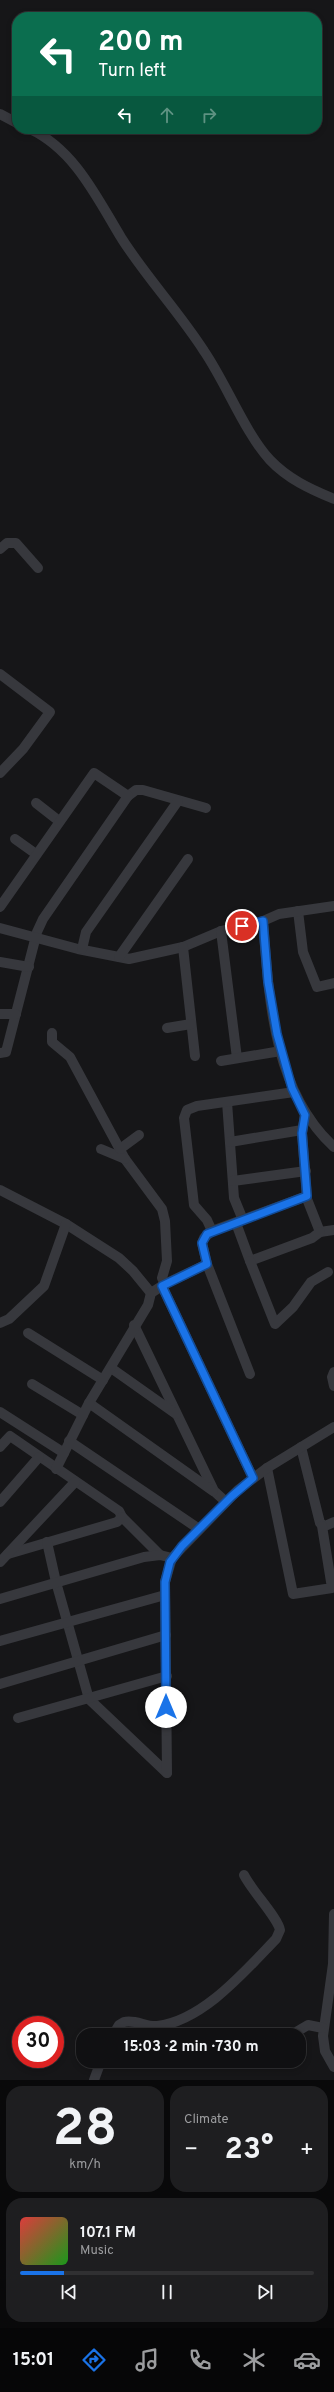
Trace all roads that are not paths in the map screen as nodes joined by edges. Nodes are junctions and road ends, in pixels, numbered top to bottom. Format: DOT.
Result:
graph roads {
  1 [pos="0,114"];
  2 [pos="12,120"];
  3 [pos="38,134"];
  4 [pos="334,499"];
  5 [pos="0,549"];
  6 [pos="38,568"];
  7 [pos="0,674"];
  8 [pos="0,773"];
  9 [pos="128,796"];
  10 [pos="178,801"];
  11 [pos="36,803"];
  12 [pos="206,808"];
  13 [pos="59,821"];
  14 [pos="15,839"];
  15 [pos="36,854"];
  16 [pos="188,858"];
  17 [pos="334,906"];
  18 [pos="0,907"];
  19 [pos="298,911"];
  20 [pos="263,921"];
  21 [pos="0,929"];
  22 [pos="221,931"];
  23 [pos="37,937"];
  24 [pos="183,947"];
  25 [pos="82,950"];
  26 [pos="119,957"];
  27 [pos="0,962"];
  28 [pos="29,967"];
  29 [pos="334,983"];
  30 [pos="0,1014"];
  31 [pos="16,1014"];
  32 [pos="191,1024"];
  33 [pos="167,1028"];
  34 [pos="52,1034"];
  35 [pos="281,1051"];
  36 [pos="0,1053"];
  37 [pos="195,1056"];
  38 [pos="237,1058"];
  39 [pos="221,1061"];
  40 [pos="294,1092"];
  41 [pos="227,1102"];
  42 [pos="305,1115"];
  43 [pos="302,1130"];
  44 [pos="139,1135"];
  45 [pos="230,1142"];
  46 [pos="334,1147"];
  47 [pos="101,1149"];
  48 [pos="120,1149"];
  49 [pos="125,1159"];
  50 [pos="306,1171"];
  51 [pos="233,1181"];
  52 [pos="0,1190"];
  53 [pos="307,1196"];
  54 [pos="239,1221"];
  55 [pos="66,1224"];
  56 [pos="334,1230"];
  57 [pos="212,1232"];
  58 [pos="320,1232"];
  59 [pos="250,1261"];
  60 [pos="207,1264"];
  61 [pos="328,1272"];
  62 [pos="163,1285"];
  63 [pos="151,1293"];
  64 [pos="0,1322"];
  65 [pos="134,1325"];
  66 [pos="28,1333"];
  67 [pos="111,1368"];
  68 [pos="334,1372"];
  69 [pos="250,1374"];
  70 [pos="103,1380"];
  71 [pos="32,1384"];
  72 [pos="334,1386"];
  73 [pos="89,1403"];
  74 [pos="0,1412"];
  75 [pos="83,1415"];
  76 [pos="177,1415"];
  77 [pos="334,1427"];
  78 [pos="69,1441"];
  79 [pos="0,1447"];
  80 [pos="301,1447"];
  81 [pos="64,1453"];
  82 [pos="39,1457"];
  83 [pos="267,1468"];
  84 [pos="56,1469"];
  85 [pos="253,1478"];
  86 [pos="75,1482"];
  87 [pos="214,1492"];
  88 [pos="0,1502"];
  89 [pos="226,1502"];
  90 [pos="122,1517"];
  91 [pos="334,1522"];
  92 [pos="322,1526"];
  93 [pos="199,1529"];
  94 [pos="47,1542"];
  95 [pos="8,1554"];
  96 [pos="160,1555"];
  97 [pos="172,1558"];
  98 [pos="0,1562"];
  99 [pos="56,1582"];
  100 [pos="165,1594"];
  101 [pos="0,1599"];
  102 [pos="67,1622"];
  103 [pos="166,1635"];
  104 [pos="0,1641"];
  105 [pos="78,1661"];
  106 [pos="166,1676"];
  107 [pos="0,1684"];
  108 [pos="89,1699"];
  109 [pos="18,1718"];
  110 [pos="244,1875"];
  111 [pos="334,1914"];
  112 [pos="117,2028"];
  113 [pos="303,2028"];
  114 [pos="324,2028"];
  115 [pos="334,2067"];
  116 [pos="98,2068"];
  117 [pos="94,2080"];
  1 -- 2 [label="street"];
  3 -- 4 [label="street"];
  5 -- 6 [label="street"];
  7 -- 8 [label="street"];
  9 -- 10 [label="street"];
  9 -- 13 [label="street"];
  9 -- 23 [label="street"];
  10 -- 12 [label="street"];
  10 -- 25 [label="street"];
  11 -- 13 [label="street"];
  13 -- 15 [label="street"];
  14 -- 15 [label="street"];
  15 -- 18 [label="street"];
  16 -- 26 [label="street"];
  17 -- 19 [label="street"];
  19 -- 20 [label="street"];
  19 -- 29 [label="street"];
  20 -- 22 [label="street"];
  20 -- 35 [label="street"];
  21 -- 23 [label="street"];
  22 -- 24 [label="street"];
  22 -- 38 [label="street"];
  23 -- 25 [label="street"];
  23 -- 28 [label="street"];
  24 -- 26 [label="street"];
  24 -- 32 [label="street"];
  25 -- 26 [label="street"];
  27 -- 28 [label="street"];
  28 -- 31 [label="street"];
  30 -- 31 [label="street"];
  31 -- 36 [label="street"];
  32 -- 33 [label="street"];
  32 -- 37 [label="street"];
  34 -- 48 [label="street"];
  35 -- 38 [label="street"];
  35 -- 40 [label="street"];
  38 -- 39 [label="street"];
  40 -- 41 [label="street"];
  40 -- 42 [label="street"];
  41 -- 45 [label="street"];
  41 -- 57 [label="street"];
  42 -- 43 [label="street"];
  42 -- 46 [label="street"];
  43 -- 45 [label="street"];
  43 -- 50 [label="street"];
  44 -- 48 [label="street"];
  45 -- 51 [label="street"];
  47 -- 49 [label="street"];
  48 -- 49 [label="street"];
  49 -- 62 [label="street"];
  50 -- 51 [label="street"];
  50 -- 53 [label="street"];
  51 -- 54 [label="street"];
  52 -- 55 [label="street"];
  53 -- 54 [label="street"];
  53 -- 58 [label="street"];
  54 -- 57 [label="street"];
  54 -- 59 [label="street"];
  55 -- 63 [label="street"];
  55 -- 64 [label="street"];
  56 -- 58 [label="street"];
  57 -- 60 [label="street"];
  58 -- 59 [label="street"];
  59 -- 61 [label="street"];
  60 -- 62 [label="street"];
  60 -- 69 [label="street"];
  62 -- 63 [label="street"];
  62 -- 85 [label="street"];
  63 -- 65 [label="street"];
  65 -- 67 [label="street"];
  65 -- 76 [label="street"];
  66 -- 70 [label="street"];
  67 -- 70 [label="street"];
  67 -- 76 [label="street"];
  68 -- 72 [label="street"];
  70 -- 73 [label="street"];
  71 -- 75 [label="street"];
  73 -- 75 [label="street"];
  73 -- 87 [label="street"];
  74 -- 81 [label="street"];
  75 -- 78 [label="street"];
  76 -- 87 [label="street"];
  77 -- 80 [label="street"];
  78 -- 81 [label="street"];
  78 -- 93 [label="street"];
  79 -- 82 [label="street"];
  80 -- 83 [label="street"];
  80 -- 92 [label="street"];
  81 -- 84 [label="street"];
  82 -- 84 [label="street"];
  82 -- 88 [label="street"];
  83 -- 85 [label="street"];
  83 -- 92 [label="street"];
  84 -- 86 [label="street"];
  85 -- 89 [label="street"];
  86 -- 90 [label="street"];
  86 -- 95 [label="street"];
  87 -- 89 [label="street"];
  89 -- 93 [label="street"];
  90 -- 94 [label="street"];
  90 -- 96 [label="street"];
  91 -- 92 [label="street"];
  93 -- 97 [label="street"];
  94 -- 95 [label="street"];
  94 -- 99 [label="street"];
  95 -- 98 [label="street"];
  96 -- 97 [label="street"];
  96 -- 99 [label="street"];
  97 -- 100 [label="street"];
  99 -- 101 [label="street"];
  99 -- 102 [label="street"];
  100 -- 102 [label="street"];
  100 -- 103 [label="street"];
  102 -- 104 [label="street"];
  102 -- 105 [label="street"];
  103 -- 105 [label="street"];
  103 -- 106 [label="street"];
  105 -- 107 [label="street"];
  105 -- 108 [label="street"];
  106 -- 108 [label="street"];
  106 -- 108 [label="street"];
  108 -- 109 [label="street"];
  110 -- 112 [label="street"];
  111 -- 114 [label="street"];
  113 -- 114 [label="street"];
  114 -- 115 [label="street"];
  116 -- 117 [label="street"];
}
